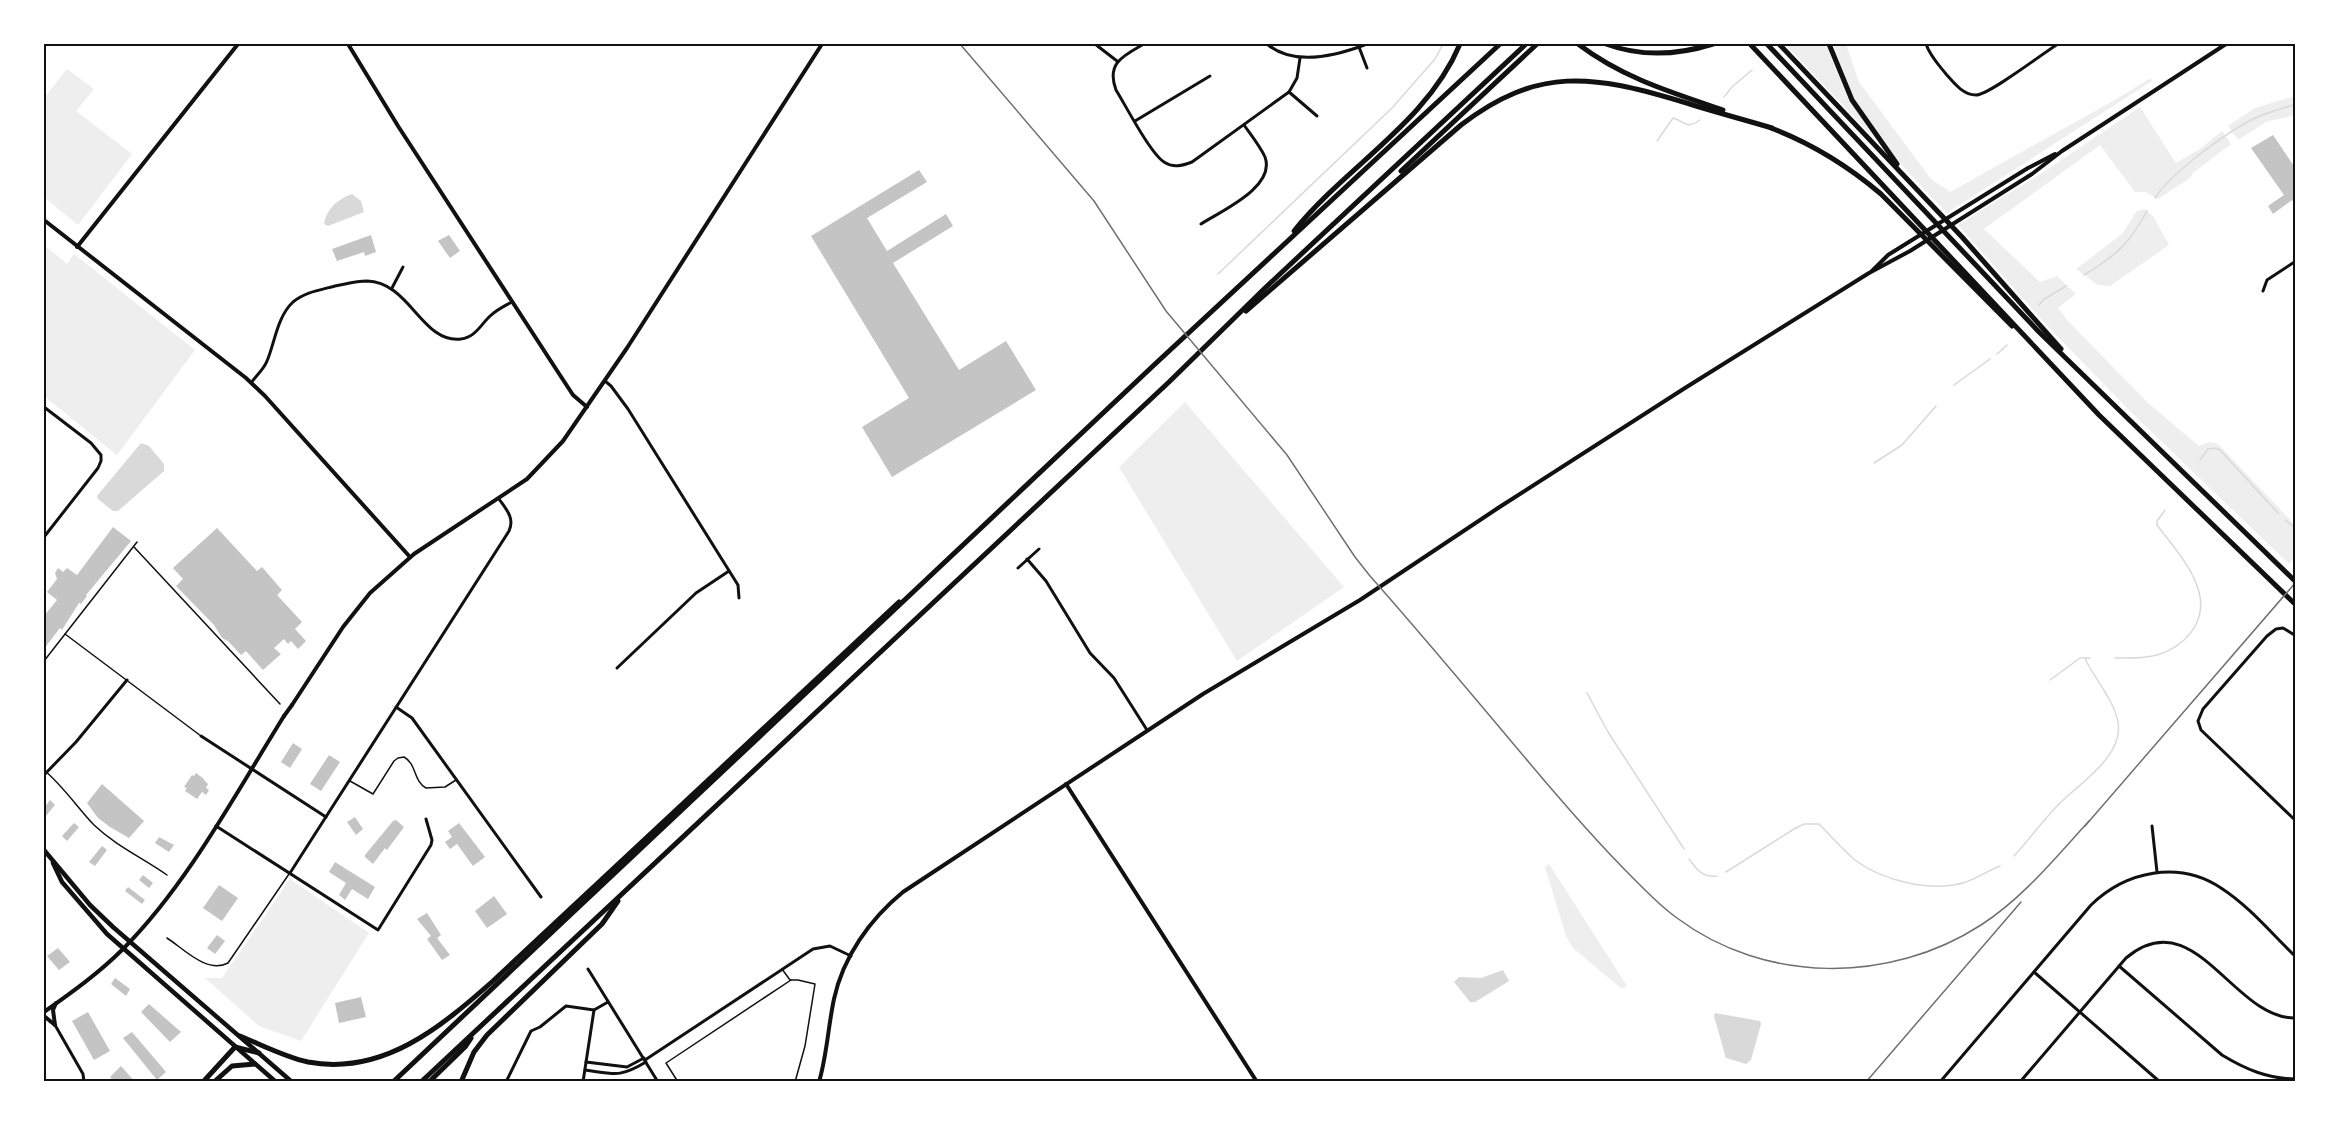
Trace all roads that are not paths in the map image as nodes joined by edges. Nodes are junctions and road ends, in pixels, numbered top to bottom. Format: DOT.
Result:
graph roads {
  1 [pos="238,44"];
  2 [pos="348,44"];
  3 [pos="822,44"];
  4 [pos="1095,44"];
  5 [pos="1144,44"];
  6 [pos="1267,44"];
  7 [pos="1366,44"];
  8 [pos="1460,44"];
  9 [pos="1499,44"];
  10 [pos="1526,44"];
  11 [pos="1537,44"];
  12 [pos="1578,44"];
  13 [pos="1606,44"];
  14 [pos="1713,44"];
  15 [pos="1750,44"];
  16 [pos="1767,44"];
  17 [pos="1779,44"];
  18 [pos="1829,44"];
  19 [pos="1926,44"];
  20 [pos="2058,44"];
  21 [pos="2226,44"];
  22 [pos="1359,47"];
  23 [pos="1300,58"];
  24 [pos="1118,61"];
  25 [pos="1367,68"];
  26 [pos="1209,76"];
  27 [pos="1289,92"];
  28 [pos="1317,116"];
  29 [pos="1136,121"];
  30 [pos="1244,125"];
  31 [pos="1772,128"];
  32 [pos="2062,151"];
  33 [pos="1912,184"];
  34 [pos="1362,210"];
  35 [pos="44,220"];
  36 [pos="1201,225"];
  37 [pos="1282,246"];
  38 [pos="77,247"];
  39 [pos="2295,261"];
  40 [pos="403,267"];
  41 [pos="1869,273"];
  42 [pos="392,288"];
  43 [pos="2263,291"];
  44 [pos="512,302"];
  45 [pos="1214,339"];
  46 [pos="2026,339"];
  47 [pos="2084,375"];
  48 [pos="605,381"];
  49 [pos="251,383"];
  50 [pos="44,407"];
  51 [pos="587,407"];
  52 [pos="499,499"];
  53 [pos="44,537"];
  54 [pos="137,542"];
  55 [pos="135,547"];
  56 [pos="1039,549"];
  57 [pos="410,557"];
  58 [pos="1027,559"];
  59 [pos="1018,568"];
  60 [pos="729,571"];
  61 [pos="923,582"];
  62 [pos="2295,582"];
  63 [pos="739,598"];
  64 [pos="2295,605"];
  65 [pos="65,634"];
  66 [pos="2295,636"];
  67 [pos="44,661"];
  68 [pos="617,668"];
  69 [pos="127,680"];
  70 [pos="280,704"];
  71 [pos="396,706"];
  72 [pos="1148,730"];
  73 [pos="201,736"];
  74 [pos="251,769"];
  75 [pos="44,773"];
  76 [pos="349,780"];
  77 [pos="456,780"];
  78 [pos="1066,784"];
  79 [pos="326,817"];
  80 [pos="426,819"];
  81 [pos="2295,821"];
  82 [pos="215,826"];
  83 [pos="2152,826"];
  84 [pos="44,850"];
  85 [pos="53,863"];
  86 [pos="2157,872"];
  87 [pos="290,873"];
  88 [pos="167,875"];
  89 [pos="624,892"];
  90 [pos="541,897"];
  91 [pos="167,938"];
  92 [pos="130,942"];
  93 [pos="123,949"];
  94 [pos="851,956"];
  95 [pos="2295,957"];
  96 [pos="2119,966"];
  97 [pos="588,969"];
  98 [pos="782,969"];
  99 [pos="2034,972"];
  100 [pos="791,981"];
  101 [pos="608,1002"];
  102 [pos="56,1003"];
  103 [pos="594,1011"];
  104 [pos="44,1012"];
  105 [pos="2079,1012"];
  106 [pos="44,1016"];
  107 [pos="2295,1018"];
  108 [pos="55,1024"];
  109 [pos="479,1027"];
  110 [pos="240,1036"];
  111 [pos="235,1047"];
  112 [pos="259,1053"];
  113 [pos="645,1060"];
  114 [pos="586,1062"];
  115 [pos="255,1064"];
  116 [pos="585,1070"];
  117 [pos="2295,1079"];
  118 [pos="84,1082"];
  119 [pos="203,1082"];
  120 [pos="214,1082"];
  121 [pos="276,1082"];
  122 [pos="292,1082"];
  123 [pos="393,1082"];
  124 [pos="421,1082"];
  125 [pos="429,1082"];
  126 [pos="461,1082"];
  127 [pos="506,1082"];
  128 [pos="584,1082"];
  129 [pos="658,1082"];
  130 [pos="678,1082"];
  131 [pos="795,1082"];
  132 [pos="819,1082"];
  133 [pos="1257,1082"];
  134 [pos="1940,1082"];
  135 [pos="2020,1082"];
  136 [pos="2160,1082"];
  1 -- 38 [label="main road"];
  2 -- 44 [label="main road"];
  3 -- 48 [label="main road"];
  4 -- 24 [label="street"];
  5 -- 24 [label="street"];
  6 -- 23 [label="street"];
  7 -- 22 [label="street"];
  8 -- 37 [label="highway"];
  9 -- 37 [label="highway"];
  10 -- 45 [label="highway"];
  11 -- 34 [label="highway"];
  12 -- 31 [label="highway"];
  13 -- 14 [label="highway"];
  15 -- 46 [label="highway"];
  16 -- 47 [label="highway"];
  17 -- 33 [label="highway"];
  18 -- 33 [label="highway"];
  19 -- 20 [label="street"];
  21 -- 32 [label="main road"];
  22 -- 23 [label="street"];
  22 -- 25 [label="street"];
  23 -- 27 [label="street"];
  24 -- 29 [label="street"];
  26 -- 29 [label="street"];
  27 -- 28 [label="street"];
  27 -- 30 [label="street"];
  29 -- 30 [label="street"];
  30 -- 36 [label="street"];
  31 -- 34 [label="highway"];
  31 -- 46 [label="highway"];
  32 -- 41 [label="main road"];
  32 -- 41 [label="main road"];
  33 -- 47 [label="highway"];
  34 -- 45 [label="highway"];
  35 -- 38 [label="main road"];
  37 -- 61 [label="highway"];
  38 -- 49 [label="main road"];
  39 -- 43 [label="street"];
  40 -- 42 [label="street"];
  41 -- 72 [label="main road"];
  42 -- 44 [label="street"];
  42 -- 49 [label="street"];
  44 -- 51 [label="main road"];
  45 -- 89 [label="highway"];
  46 -- 64 [label="highway"];
  47 -- 62 [label="highway"];
  48 -- 51 [label="main road"];
  48 -- 60 [label="street"];
  49 -- 57 [label="main road"];
  50 -- 53 [label="street"];
  51 -- 52 [label="main road"];
  52 -- 57 [label="main road"];
  52 -- 71 [label="street"];
  54 -- 55 [label="lane"];
  55 -- 65 [label="lane"];
  55 -- 70 [label="lane"];
  56 -- 58 [label="street"];
  57 -- 74 [label="main road"];
  58 -- 59 [label="street"];
  58 -- 72 [label="street"];
  60 -- 63 [label="street"];
  60 -- 68 [label="street"];
  61 -- 110 [label="highway"];
  61 -- 123 [label="highway"];
  65 -- 67 [label="lane"];
  65 -- 69 [label="lane"];
  66 -- 81 [label="street"];
  69 -- 73 [label="lane"];
  69 -- 75 [label="street"];
  71 -- 76 [label="street"];
  71 -- 77 [label="street"];
  72 -- 78 [label="main road"];
  73 -- 74 [label="street"];
  74 -- 79 [label="street"];
  74 -- 82 [label="main road"];
  75 -- 88 [label="lane"];
  76 -- 77 [label="lane"];
  76 -- 79 [label="street"];
  77 -- 90 [label="street"];
  78 -- 94 [label="main road"];
  78 -- 133 [label="main road"];
  79 -- 87 [label="street"];
  80 -- 87 [label="street"];
  82 -- 87 [label="street"];
  82 -- 92 [label="main road"];
  83 -- 86 [label="street"];
  84 -- 85 [label="main road"];
  85 -- 92 [label="main road"];
  85 -- 93 [label="main road"];
  86 -- 95 [label="street"];
  86 -- 99 [label="street"];
  87 -- 91 [label="lane"];
  89 -- 109 [label="highway"];
  89 -- 126 [label="highway"];
  92 -- 93 [label="main road"];
  92 -- 110 [label="main road"];
  93 -- 102 [label="main road"];
  93 -- 111 [label="main road"];
  94 -- 98 [label="street"];
  94 -- 132 [label="main road"];
  96 -- 105 [label="street"];
  96 -- 107 [label="street"];
  96 -- 117 [label="street"];
  97 -- 101 [label="street"];
  98 -- 100 [label="lane"];
  98 -- 113 [label="street"];
  99 -- 105 [label="street"];
  99 -- 134 [label="street"];
  100 -- 130 [label="lane"];
  100 -- 131 [label="lane"];
  101 -- 103 [label="street"];
  101 -- 113 [label="street"];
  102 -- 104 [label="main road"];
  102 -- 108 [label="main road"];
  103 -- 114 [label="street"];
  103 -- 127 [label="street"];
  105 -- 135 [label="street"];
  105 -- 136 [label="street"];
  106 -- 108 [label="main road"];
  108 -- 118 [label="street"];
  109 -- 124 [label="highway"];
  109 -- 125 [label="highway"];
  110 -- 112 [label="main road"];
  111 -- 112 [label="highway"];
  111 -- 115 [label="main road"];
  111 -- 119 [label="highway"];
  112 -- 122 [label="main road"];
  113 -- 114 [label="street"];
  113 -- 116 [label="street"];
  113 -- 129 [label="street"];
  114 -- 116 [label="street"];
  115 -- 120 [label="highway"];
  115 -- 121 [label="main road"];
  116 -- 128 [label="street"];
}
